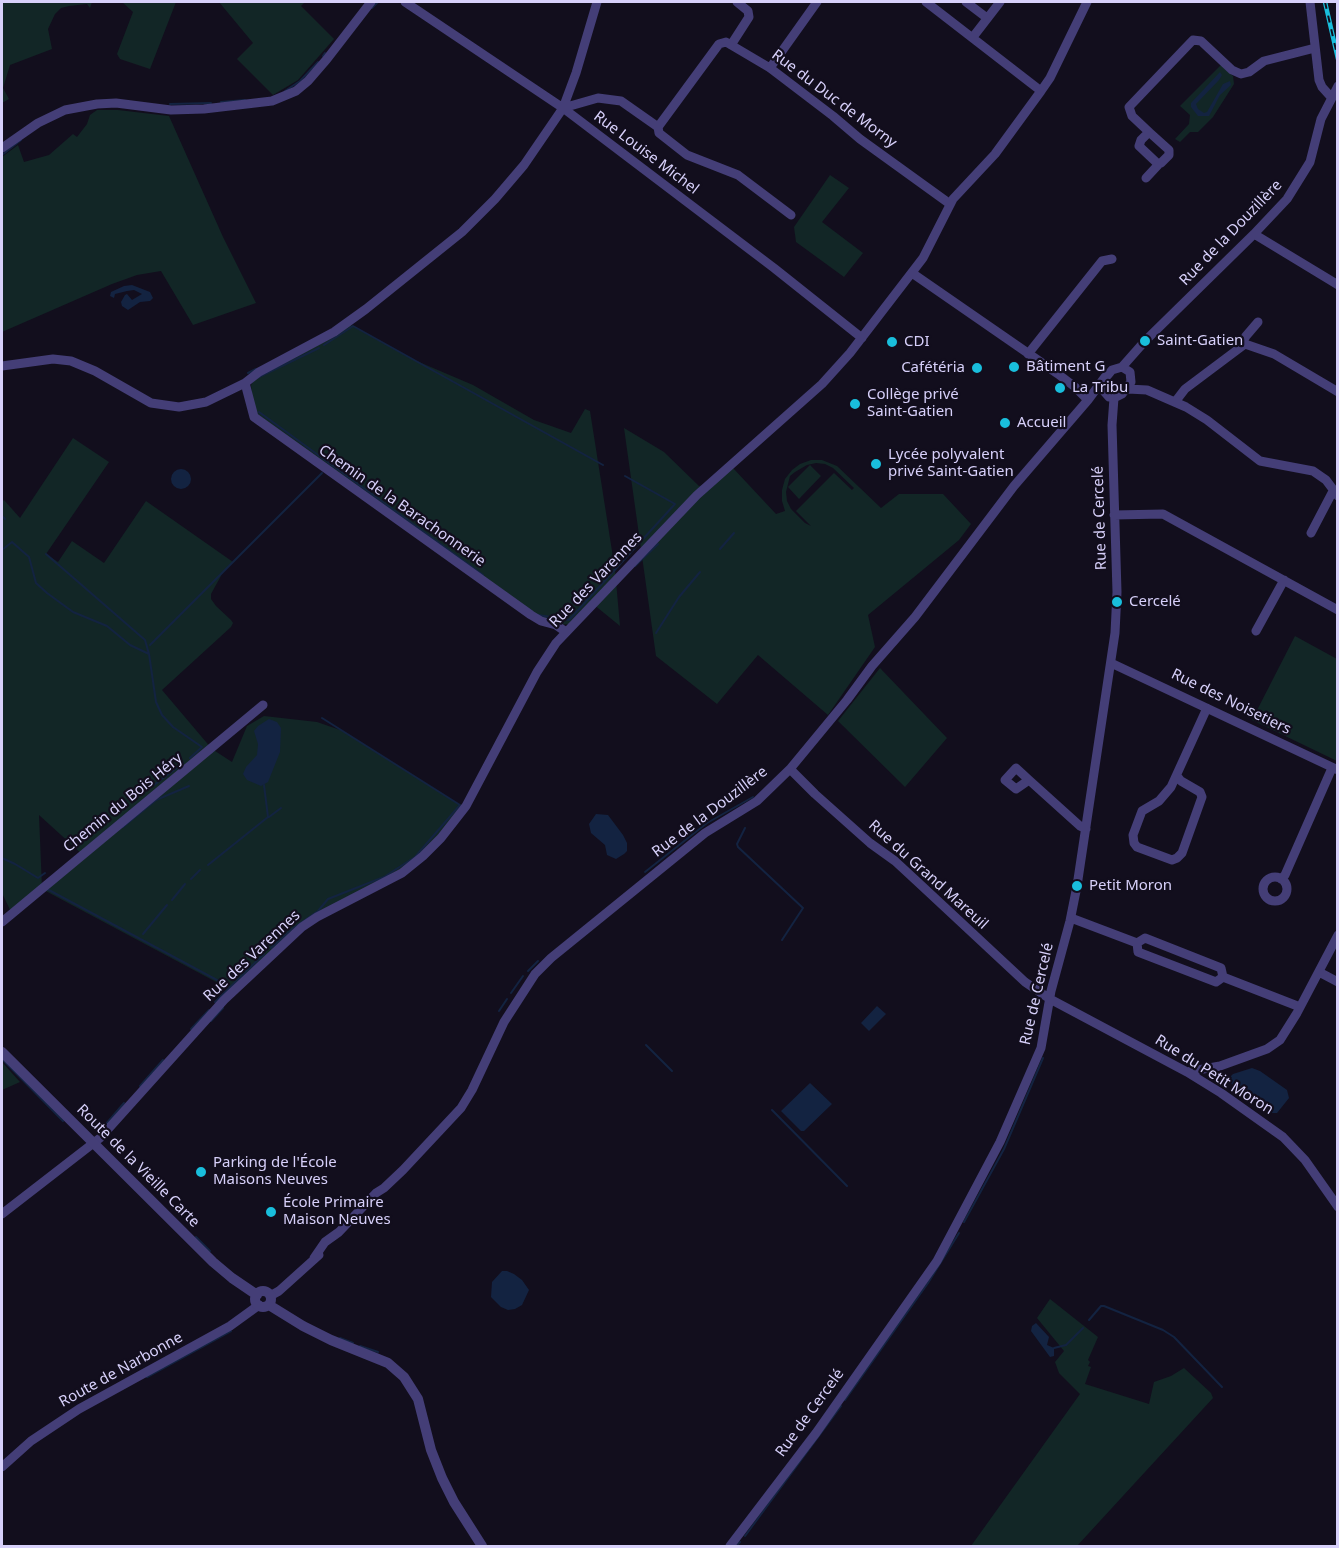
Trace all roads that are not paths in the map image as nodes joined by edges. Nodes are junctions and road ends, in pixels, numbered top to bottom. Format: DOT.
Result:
graph roads {
  1 [pos="371,2"];
  2 [pos="405,2"];
  3 [pos="597,2"];
  4 [pos="737,2"];
  5 [pos="817,2"];
  6 [pos="926,2"];
  7 [pos="966,2"];
  8 [pos="1000,2"];
  9 [pos="1087,2"];
  10 [pos="1310,2"];
  11 [pos="987,18"];
  12 [pos="972,37"];
  13 [pos="732,45"];
  14 [pos="1315,48"];
  15 [pos="770,68"];
  16 [pos="1338,86"];
  17 [pos="1041,91"];
  18 [pos="1331,97"];
  19 [pos="563,108"];
  20 [pos="658,127"];
  21 [pos="1149,132"];
  22 [pos="2,148"];
  23 [pos="1159,164"];
  24 [pos="1146,178"];
  25 [pos="950,204"];
  26 [pos="791,215"];
  27 [pos="1254,234"];
  28 [pos="1112,259"];
  29 [pos="912,273"];
  30 [pos="1338,285"];
  31 [pos="1258,322"];
  32 [pos="862,338"];
  33 [pos="1242,345"];
  34 [pos="1135,352"];
  35 [pos="1028,354"];
  36 [pos="2,366"];
  37 [pos="1122,367"];
  38 [pos="1132,376"];
  39 [pos="1105,377"];
  40 [pos="245,383"];
  41 [pos="1128,389"];
  42 [pos="1147,390"];
  43 [pos="1102,392"];
  44 [pos="1338,392"];
  45 [pos="1114,398"];
  46 [pos="1088,400"];
  47 [pos="1175,402"];
  48 [pos="1335,493"];
  49 [pos="1114,515"];
  50 [pos="1311,533"];
  51 [pos="1284,580"];
  52 [pos="1338,610"];
  53 [pos="1256,631"];
  54 [pos="566,632"];
  55 [pos="1111,663"];
  56 [pos="263,705"];
  57 [pos="1207,708"];
  58 [pos="790,769"];
  59 [pos="1335,769"];
  60 [pos="1177,776"];
  61 [pos="1029,780"];
  62 [pos="1086,829"];
  63 [pos="1281,879"];
  64 [pos="1071,918"];
  65 [pos="2,922"];
  66 [pos="1338,935"];
  67 [pos="1137,943"];
  68 [pos="1319,972"];
  69 [pos="1223,977"];
  70 [pos="1338,982"];
  71 [pos="1050,999"];
  72 [pos="1300,1007"];
  73 [pos="2,1052"];
  74 [pos="1187,1072"];
  75 [pos="94,1144"];
  76 [pos="1338,1207"];
  77 [pos="2,1214"];
  78 [pos="264,1300"];
  79 [pos="2,1467"];
  80 [pos="482,1546"];
  81 [pos="730,1546"];
  1 -- 22 [label="street"];
  2 -- 19 [label="street, Rue Louise Michel"];
  3 -- 19 [label="street"];
  4 -- 13 [label="street"];
  5 -- 15 [label="street"];
  6 -- 12 [label="street"];
  7 -- 11 [label="street"];
  8 -- 11 [label="street"];
  9 -- 17 [label="street, Rue des Varennes"];
  10 -- 14 [label="street"];
  11 -- 12 [label="street"];
  12 -- 17 [label="street"];
  13 -- 15 [label="street, Rue du Duc de Morny"];
  13 -- 20 [label="street"];
  14 -- 18 [label="street"];
  14 -- 21 [label="street"];
  15 -- 25 [label="street, Rue du Duc de Morny"];
  16 -- 18 [label="street, Rue de la Douzillère"];
  17 -- 25 [label="street, Rue des Varennes"];
  18 -- 27 [label="street, Rue de la Douzillère"];
  19 -- 20 [label="street"];
  19 -- 32 [label="street, Rue Louise Michel"];
  19 -- 40 [label="street"];
  20 -- 26 [label="street"];
  21 -- 23 [label="street"];
  21 -- 23 [label="street"];
  23 -- 24 [label="street"];
  25 -- 29 [label="street, Rue des Varennes"];
  27 -- 30 [label="street"];
  27 -- 34 [label="street, Rue de la Douzillère"];
  28 -- 35 [label="street"];
  29 -- 32 [label="street, Rue des Varennes"];
  29 -- 35 [label="street"];
  31 -- 33 [label="street"];
  32 -- 54 [label="street, Rue des Varennes"];
  33 -- 44 [label="street"];
  33 -- 47 [label="street"];
  34 -- 37 [label="street, Rue de la Douzillère"];
  34 -- 38 [label="street"];
  35 -- 46 [label="street"];
  36 -- 40 [label="street"];
  37 -- 38 [label="street"];
  37 -- 39 [label="street"];
  38 -- 41 [label="street"];
  38 -- 42 [label="street"];
  39 -- 43 [label="street"];
  39 -- 46 [label="street, Rue de la Douzillère"];
  40 -- 54 [label="street, Chemin de la Barachonnerie"];
  41 -- 42 [label="street"];
  41 -- 45 [label="street"];
  42 -- 47 [label="street"];
  43 -- 45 [label="street"];
  43 -- 46 [label="street, Rue de la Douzillère"];
  45 -- 49 [label="street, Rue de Cercelé"];
  46 -- 58 [label="street, Rue de la Douzillère"];
  47 -- 48 [label="street"];
  48 -- 50 [label="street"];
  49 -- 51 [label="street"];
  49 -- 55 [label="street, Rue de Cercelé"];
  51 -- 52 [label="street"];
  51 -- 53 [label="street"];
  54 -- 75 [label="street, Rue des Varennes"];
  55 -- 57 [label="street, Rue des Noisetiers"];
  55 -- 62 [label="street, Rue de Cercelé"];
  56 -- 65 [label="street, Chemin du Bois Héry"];
  57 -- 59 [label="street, Rue des Noisetiers"];
  57 -- 60 [label="street"];
  58 -- 71 [label="street, Rue du Grand Mareuil"];
  58 -- 78 [label="street, Rue de la Douzillère"];
  59 -- 63 [label="street"];
  60 -- 60 [label="street"];
  61 -- 62 [label="street"];
  62 -- 64 [label="street, Rue de Cercelé"];
  64 -- 67 [label="street"];
  64 -- 71 [label="street, Rue de Cercelé"];
  66 -- 68 [label="street"];
  67 -- 69 [label="street"];
  67 -- 69 [label="street"];
  68 -- 70 [label="street"];
  68 -- 72 [label="street"];
  69 -- 72 [label="street"];
  71 -- 74 [label="street, Rue du Petit Moron"];
  71 -- 81 [label="street, Rue de Cercelé"];
  72 -- 74 [label="street"];
  73 -- 75 [label="street, Route de la Vieille Carte"];
  74 -- 76 [label="street, Rue du Petit Moron"];
  75 -- 77 [label="street, Rue des Varennes"];
  75 -- 78 [label="street, Route de la Vieille Carte"];
  78 -- 79 [label="street, Route de Narbonne"];
  78 -- 80 [label="street, Route de la Vieille Carte"];
}
